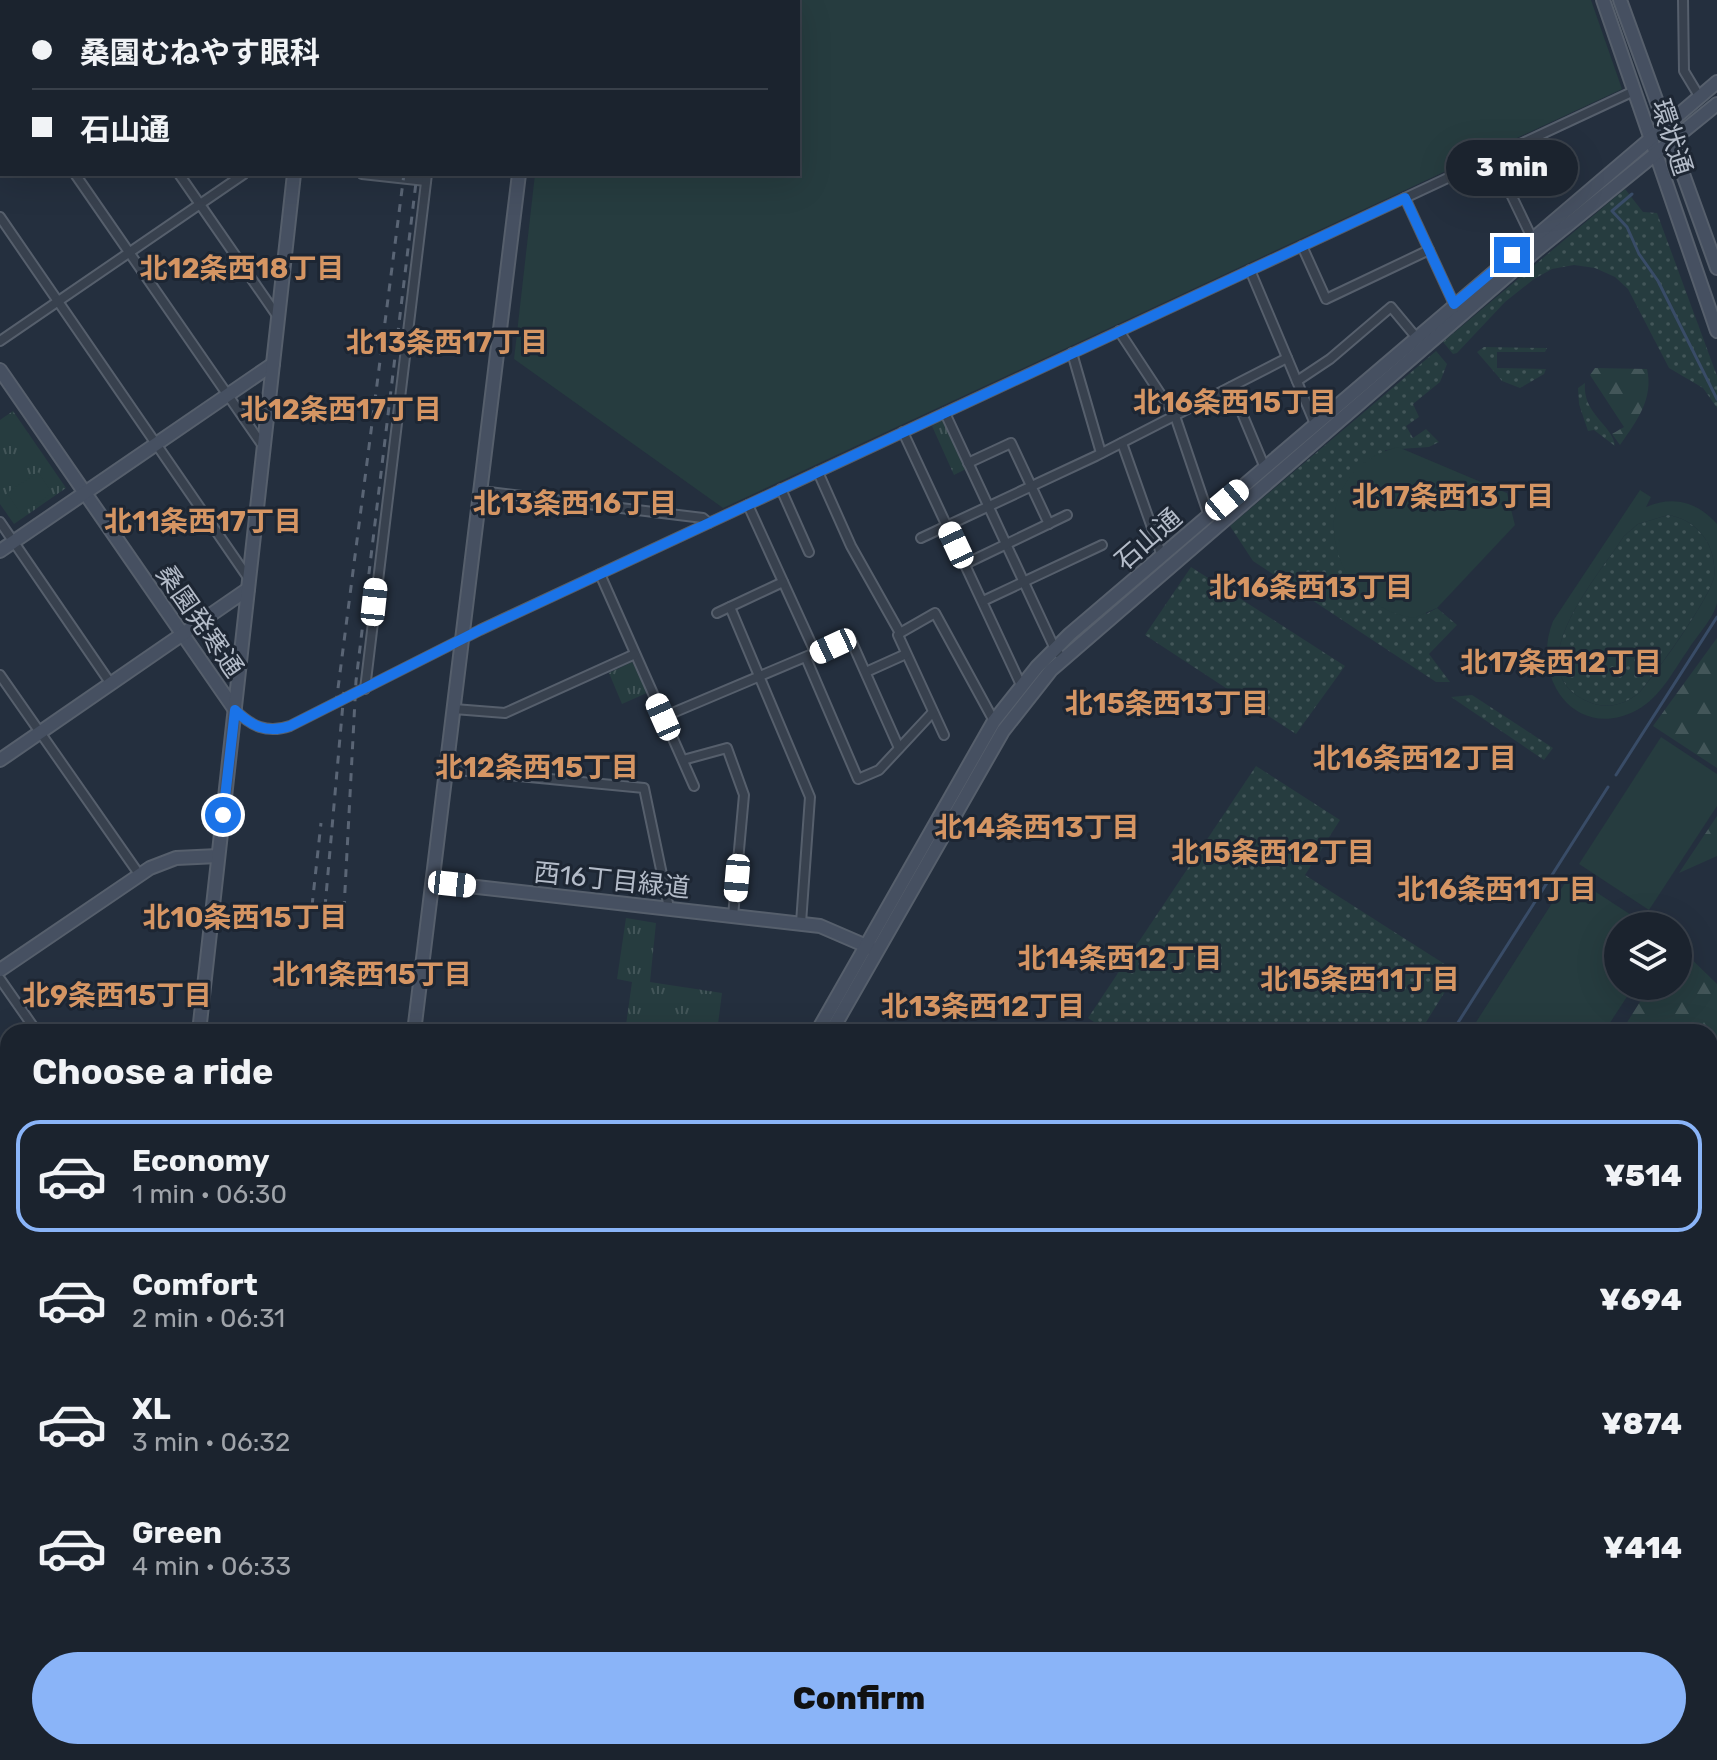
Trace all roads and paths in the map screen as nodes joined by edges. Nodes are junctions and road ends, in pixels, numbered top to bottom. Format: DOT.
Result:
graph roads {
  1 [pos="1603,0"];
  2 [pos="1620,0"];
  3 [pos="1683,0"];
  4 [pos="1717,82"];
  5 [pos="1634,91"];
  6 [pos="1699,96"];
  7 [pos="1717,104"];
  8 [pos="1664,125"];
  9 [pos="1650,137"];
  10 [pos="1671,142"];
  11 [pos="1654,154"];
  12 [pos="1493,157"];
  13 [pos="76,176"];
  14 [pos="180,176"];
  15 [pos="241,176"];
  16 [pos="294,176"];
  17 [pos="394,176"];
  18 [pos="519,176"];
  19 [pos="427,178"];
  20 [pos="1405,198"];
  21 [pos="199,204"];
  22 [pos="0,217"];
  23 [pos="1532,238"];
  24 [pos="1302,246"];
  25 [pos="1429,250"];
  26 [pos="129,252"];
  27 [pos="1717,268"];
  28 [pos="1250,270"];
  29 [pos="58,302"];
  30 [pos="1454,304"];
  31 [pos="278,317"];
  32 [pos="1119,331"];
  33 [pos="1717,331"];
  34 [pos="1416,337"];
  35 [pos="0,341"];
  36 [pos="1072,353"];
  37 [pos="1287,358"];
  38 [pos="273,364"];
  39 [pos="0,370"];
  40 [pos="1297,381"];
  41 [pos="1231,387"];
  42 [pos="227,395"];
  43 [pos="945,413"];
  44 [pos="1175,416"];
  45 [pos="1315,424"];
  46 [pos="903,432"];
  47 [pos="1122,443"];
  48 [pos="155,444"];
  49 [pos="264,447"];
  50 [pos="1101,453"];
  51 [pos="968,463"];
  52 [pos="1265,468"];
  53 [pos="818,472"];
  54 [pos="1032,487"];
  55 [pos="781,489"];
  56 [pos="481,491"];
  57 [pos="84,493"];
  58 [pos="748,505"];
  59 [pos="989,507"];
  60 [pos="1067,515"];
  61 [pos="1212,521"];
  62 [pos="0,522"];
  63 [pos="709,523"];
  64 [pos="1049,524"];
  65 [pos="947,526"];
  66 [pos="921,538"];
  67 [pos="13,542"];
  68 [pos="1006,545"];
  69 [pos="1102,545"];
  70 [pos="0,551"];
  71 [pos="809,552"];
  72 [pos="1162,556"];
  73 [pos="965,564"];
  74 [pos="600,574"];
  75 [pos="783,582"];
  76 [pos="1024,583"];
  77 [pos="248,584"];
  78 [pos="983,601"];
  79 [pos="730,607"];
  80 [pos="717,613"];
  81 [pos="900,633"];
  82 [pos="182,635"];
  83 [pos="462,641"];
  84 [pos="635,654"];
  85 [pos="816,654"];
  86 [pos="906,654"];
  87 [pos="1059,654"];
  88 [pos="806,658"];
  89 [pos="866,672"];
  90 [pos="0,675"];
  91 [pos="760,679"];
  92 [pos="111,684"];
  93 [pos="1021,685"];
  94 [pos="365,689"];
  95 [pos="454,709"];
  96 [pos="235,710"];
  97 [pos="933,712"];
  98 [pos="663,717"];
  99 [pos="994,721"];
  100 [pos="40,733"];
  101 [pos="944,735"];
  102 [pos="899,748"];
  103 [pos="0,760"];
  104 [pos="683,760"];
  105 [pos="446,769"];
  106 [pos="694,786"];
  107 [pos="218,856"];
  108 [pos="139,874"];
  109 [pos="433,882"];
  110 [pos="669,908"];
  111 [pos="733,916"];
  112 [pos="801,923"];
  113 [pos="872,949"];
  114 [pos="0,970"];
  115 [pos="0,979"];
  116 [pos="31,1024"];
  117 [pos="200,1024"];
  118 [pos="415,1024"];
  119 [pos="822,1024"];
  120 [pos="835,1024"];
  1 -- 5 [label="street, 環状通"];
  2 -- 8 [label="street, 環状通"];
  3 -- 6 [label="street"];
  4 -- 6 [label="street, 石山通"];
  5 -- 9 [label="street, 環状通"];
  5 -- 12 [label="street"];
  6 -- 8 [label="street, 石山通"];
  7 -- 10 [label="street, 石山通"];
  8 -- 9 [label="street, 石山通"];
  8 -- 10 [label="street, 環状通"];
  9 -- 11 [label="street, 環状通"];
  9 -- 23 [label="street, 石山通"];
  10 -- 11 [label="street, 石山通"];
  10 -- 27 [label="street, 環状通"];
  11 -- 33 [label="street, 環状通"];
  11 -- 61 [label="street, 石山通"];
  12 -- 20 [label="street"];
  12 -- 23 [label="street"];
  13 -- 26 [label="street"];
  14 -- 21 [label="street"];
  15 -- 21 [label="street"];
  16 -- 31 [label="street"];
  17 -- 19 [label="street"];
  18 -- 56 [label="street"];
  19 -- 94 [label="street"];
  20 -- 24 [label="street"];
  20 -- 25 [label="street"];
  21 -- 26 [label="street"];
  21 -- 31 [label="street"];
  22 -- 29 [label="street"];
  23 -- 30 [label="street, 石山通"];
  24 -- 25 [label="street"];
  24 -- 28 [label="street"];
  25 -- 30 [label="street"];
  26 -- 29 [label="street"];
  26 -- 42 [label="street"];
  28 -- 32 [label="street"];
  28 -- 37 [label="street"];
  29 -- 35 [label="street"];
  29 -- 48 [label="street"];
  30 -- 34 [label="street, 石山通"];
  31 -- 38 [label="street"];
  32 -- 36 [label="street"];
  32 -- 44 [label="street"];
  34 -- 40 [label="street"];
  34 -- 45 [label="street, 石山通"];
  36 -- 43 [label="street"];
  36 -- 50 [label="street"];
  37 -- 40 [label="street"];
  37 -- 41 [label="street"];
  38 -- 42 [label="street"];
  38 -- 49 [label="street"];
  39 -- 57 [label="street, 桑園発寒通"];
  40 -- 45 [label="street"];
  41 -- 44 [label="street"];
  41 -- 52 [label="street"];
  42 -- 48 [label="street"];
  42 -- 49 [label="street"];
  43 -- 46 [label="street"];
  43 -- 51 [label="street"];
  44 -- 47 [label="street"];
  44 -- 61 [label="street"];
  45 -- 52 [label="street, 石山通"];
  46 -- 53 [label="street"];
  46 -- 65 [label="street"];
  47 -- 50 [label="street"];
  47 -- 72 [label="street"];
  48 -- 57 [label="street"];
  48 -- 77 [label="street"];
  49 -- 77 [label="street"];
  50 -- 54 [label="street"];
  51 -- 54 [label="street"];
  51 -- 59 [label="street"];
  52 -- 61 [label="street, 石山通"];
  53 -- 55 [label="street"];
  53 -- 81 [label="street"];
  54 -- 59 [label="street"];
  54 -- 64 [label="street"];
  55 -- 58 [label="street"];
  55 -- 71 [label="street"];
  56 -- 63 [label="street"];
  56 -- 83 [label="street"];
  57 -- 67 [label="street"];
  57 -- 82 [label="street, 桑園発寒通"];
  58 -- 63 [label="street"];
  58 -- 75 [label="street"];
  59 -- 65 [label="street"];
  59 -- 68 [label="street"];
  60 -- 64 [label="street"];
  61 -- 72 [label="street, 石山通"];
  61 -- 87 [label="street, 石山通"];
  62 -- 67 [label="street"];
  63 -- 74 [label="street"];
  64 -- 68 [label="street"];
  65 -- 66 [label="street"];
  65 -- 73 [label="street"];
  67 -- 70 [label="street"];
  67 -- 92 [label="street"];
  68 -- 73 [label="street"];
  68 -- 76 [label="street"];
  69 -- 76 [label="street"];
  72 -- 87 [label="street, 石山通"];
  73 -- 78 [label="street"];
  74 -- 83 [label="street"];
  74 -- 84 [label="street"];
  75 -- 79 [label="street"];
  75 -- 85 [label="street"];
  76 -- 78 [label="street"];
  76 -- 87 [label="street"];
  77 -- 82 [label="street"];
  77 -- 96 [label="street"];
  78 -- 93 [label="street"];
  79 -- 80 [label="street"];
  79 -- 91 [label="street"];
  81 -- 86 [label="street"];
  81 -- 99 [label="street"];
  82 -- 92 [label="street"];
  82 -- 96 [label="street, 桑園発寒通"];
  83 -- 94 [label="street"];
  83 -- 95 [label="street"];
  84 -- 95 [label="street"];
  84 -- 98 [label="street"];
  85 -- 88 [label="street"];
  85 -- 89 [label="street"];
  86 -- 89 [label="street"];
  86 -- 97 [label="street"];
  87 -- 93 [label="street, 石山通"];
  87 -- 113 [label="street, 石山通"];
  88 -- 91 [label="street"];
  88 -- 102 [label="street"];
  89 -- 102 [label="street"];
  90 -- 100 [label="street"];
  91 -- 98 [label="street"];
  91 -- 112 [label="street"];
  92 -- 100 [label="street"];
  93 -- 99 [label="street, 石山通"];
  94 -- 96 [label="street"];
  95 -- 105 [label="street"];
  96 -- 107 [label="street, 桑園発寒通"];
  97 -- 101 [label="street"];
  97 -- 102 [label="street"];
  98 -- 104 [label="street"];
  99 -- 113 [label="street, 石山通"];
  100 -- 103 [label="street"];
  100 -- 108 [label="street"];
  104 -- 106 [label="street"];
  104 -- 111 [label="street"];
  105 -- 109 [label="street"];
  105 -- 110 [label="street"];
  107 -- 108 [label="street"];
  107 -- 117 [label="street, 桑園発寒通"];
  108 -- 114 [label="street"];
  109 -- 110 [label="street, 西16丁目緑道"];
  109 -- 118 [label="street"];
  110 -- 111 [label="street, 西16丁目緑道"];
  111 -- 112 [label="street, 西16丁目緑道"];
  112 -- 113 [label="street, 西16丁目緑道"];
  113 -- 119 [label="street, 石山通"];
  113 -- 120 [label="street, 石山通"];
  115 -- 116 [label="street"];
}
